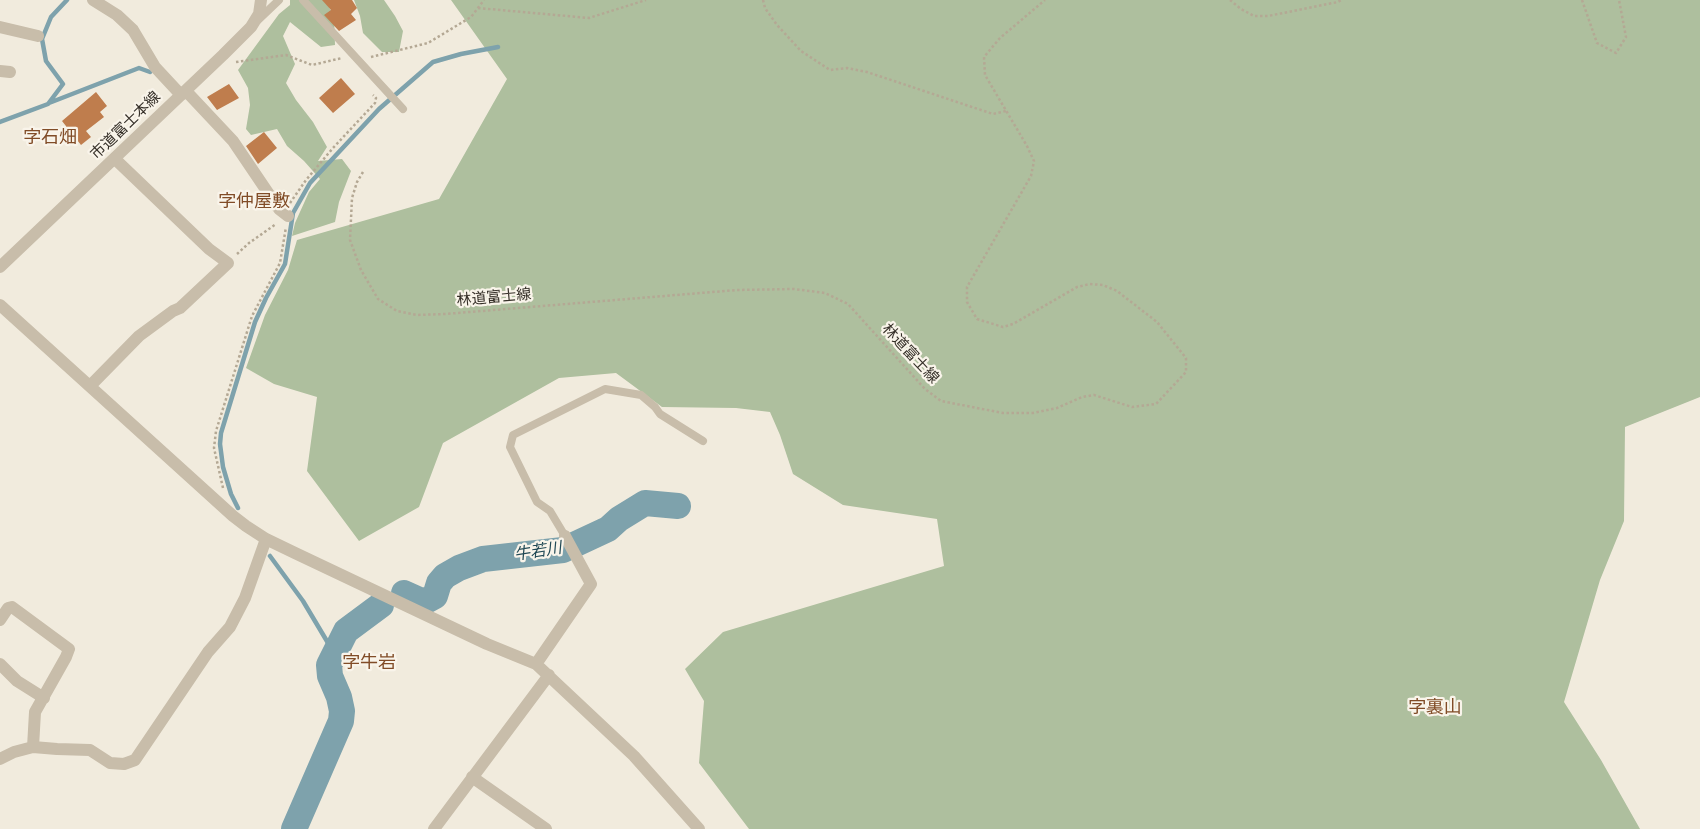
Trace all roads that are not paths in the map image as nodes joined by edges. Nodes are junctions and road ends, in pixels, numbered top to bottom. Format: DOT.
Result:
graph roads {
  1 [pos="94,0"];
  2 [pos="261,0"];
  3 [pos="278,0"];
  4 [pos="303,0"];
  5 [pos="0,27"];
  6 [pos="252,27"];
  7 [pos="38,36"];
  8 [pos="183,93"];
  9 [pos="404,109"];
  10 [pos="115,159"];
  11 [pos="288,216"];
  12 [pos="0,267"];
  13 [pos="0,305"];
  14 [pos="90,386"];
  15 [pos="703,441"];
  16 [pos="566,536"];
  17 [pos="266,539"];
  18 [pos="0,620"];
  19 [pos="0,664"];
  20 [pos="536,664"];
  21 [pos="549,675"];
  22 [pos="44,698"];
  23 [pos="33,746"];
  24 [pos="0,759"];
  25 [pos="472,776"];
  26 [pos="434,829"];
  27 [pos="545,829"];
  28 [pos="699,829"];
  1 -- 8 [label="street"];
  2 -- 6 [label="street, 市道富士本線"];
  3 -- 6 [label="lane"];
  4 -- 9 [label="lane"];
  5 -- 7 [label="street"];
  6 -- 8 [label="street, 市道富士本線"];
  8 -- 10 [label="street, 市道富士本線"];
  8 -- 11 [label="street"];
  10 -- 12 [label="street, 市道富士本線"];
  10 -- 14 [label="street"];
  13 -- 14 [label="street"];
  14 -- 17 [label="street"];
  15 -- 16 [label="lane"];
  16 -- 20 [label="street"];
  17 -- 20 [label="street"];
  17 -- 23 [label="street"];
  18 -- 22 [label="street"];
  19 -- 22 [label="street"];
  20 -- 21 [label="street"];
  21 -- 25 [label="street"];
  21 -- 28 [label="street"];
  22 -- 23 [label="street"];
  23 -- 24 [label="street"];
  25 -- 26 [label="street"];
  25 -- 27 [label="street"];
}
